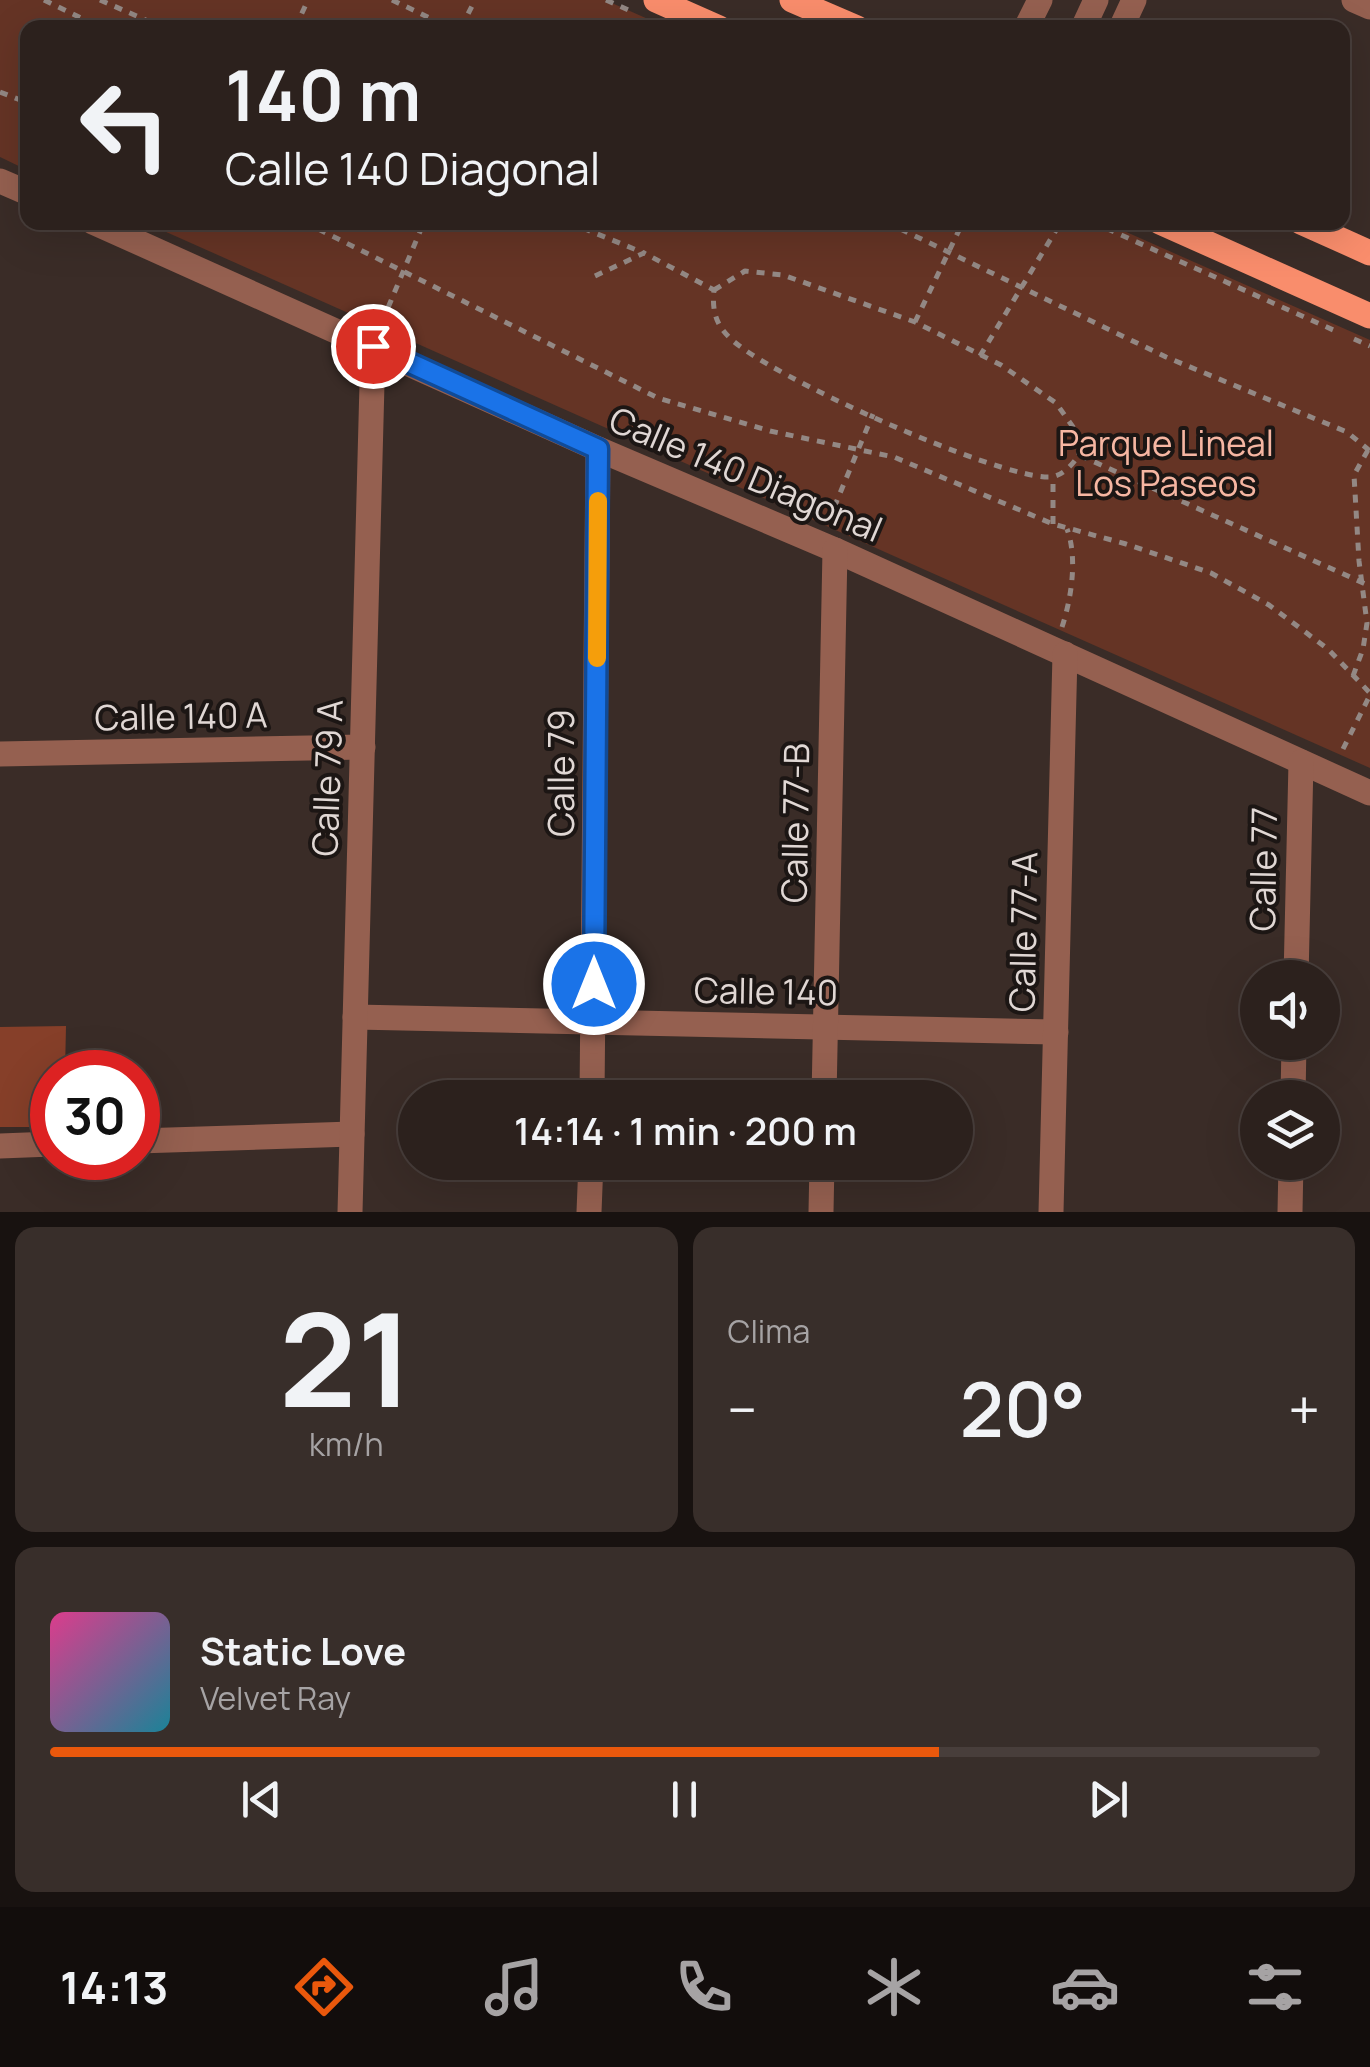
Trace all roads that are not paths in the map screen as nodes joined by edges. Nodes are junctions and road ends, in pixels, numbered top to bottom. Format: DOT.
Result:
graph roads {
  1 [pos="656,0"];
  2 [pos="792,0"];
  3 [pos="696,20"];
  4 [pos="839,20"];
  5 [pos="111,230"];
  6 [pos="1178,230"];
  7 [pos="1319,230"];
  8 [pos="1370,253"];
  9 [pos="1370,316"];
  10 [pos="373,346"];
  11 [pos="598,449"];
  12 [pos="836,550"];
  13 [pos="1065,654"];
  14 [pos="362,747"];
  15 [pos="0,754"];
  16 [pos="1301,762"];
  17 [pos="1370,793"];
  18 [pos="1296,960"];
  19 [pos="355,1017"];
  20 [pos="594,1022"];
  21 [pos="825,1027"];
  22 [pos="1056,1032"];
  23 [pos="592,1080"];
  24 [pos="824,1080"];
  25 [pos="352,1134"];
  26 [pos="160,1140"];
  27 [pos="30,1145"];
  28 [pos="0,1146"];
  29 [pos="590,1180"];
  30 [pos="822,1180"];
  31 [pos="1291,1180"];
  32 [pos="350,1212"];
  33 [pos="589,1212"];
  34 [pos="822,1212"];
  35 [pos="1051,1212"];
  36 [pos="1290,1212"];
  1 -- 3 [label="main road"];
  2 -- 4 [label="main road"];
  5 -- 10 [label="street, Calle 140 Diagonal"];
  6 -- 9 [label="main road"];
  7 -- 8 [label="main road"];
  10 -- 11 [label="street, Calle 140 Diagonal"];
  10 -- 14 [label="street, Calle 79 A"];
  11 -- 12 [label="street, Calle 140 Diagonal"];
  11 -- 20 [label="street, Calle 79"];
  12 -- 13 [label="street, Calle 140 Diagonal"];
  12 -- 21 [label="street, Calle 77-B"];
  13 -- 16 [label="street, Calle 140 Diagonal"];
  13 -- 22 [label="street, Calle 77-A"];
  14 -- 15 [label="street, Calle 140 A"];
  14 -- 19 [label="street, Calle 79 A"];
  16 -- 17 [label="street, Calle 140 Diagonal"];
  16 -- 18 [label="street, Calle 77"];
  19 -- 20 [label="street, Calle 140"];
  19 -- 25 [label="street, Calle 79 A"];
  20 -- 21 [label="street, Calle 140"];
  20 -- 23 [label="street, Calle 79"];
  21 -- 22 [label="street, Calle 140"];
  21 -- 24 [label="street, Calle 77-B"];
  22 -- 35 [label="street, Calle 77-A"];
  25 -- 26 [label="street"];
  25 -- 32 [label="street, Calle 79 A"];
  27 -- 28 [label="street"];
  29 -- 33 [label="street"];
  30 -- 34 [label="street"];
  31 -- 36 [label="street"];
}
